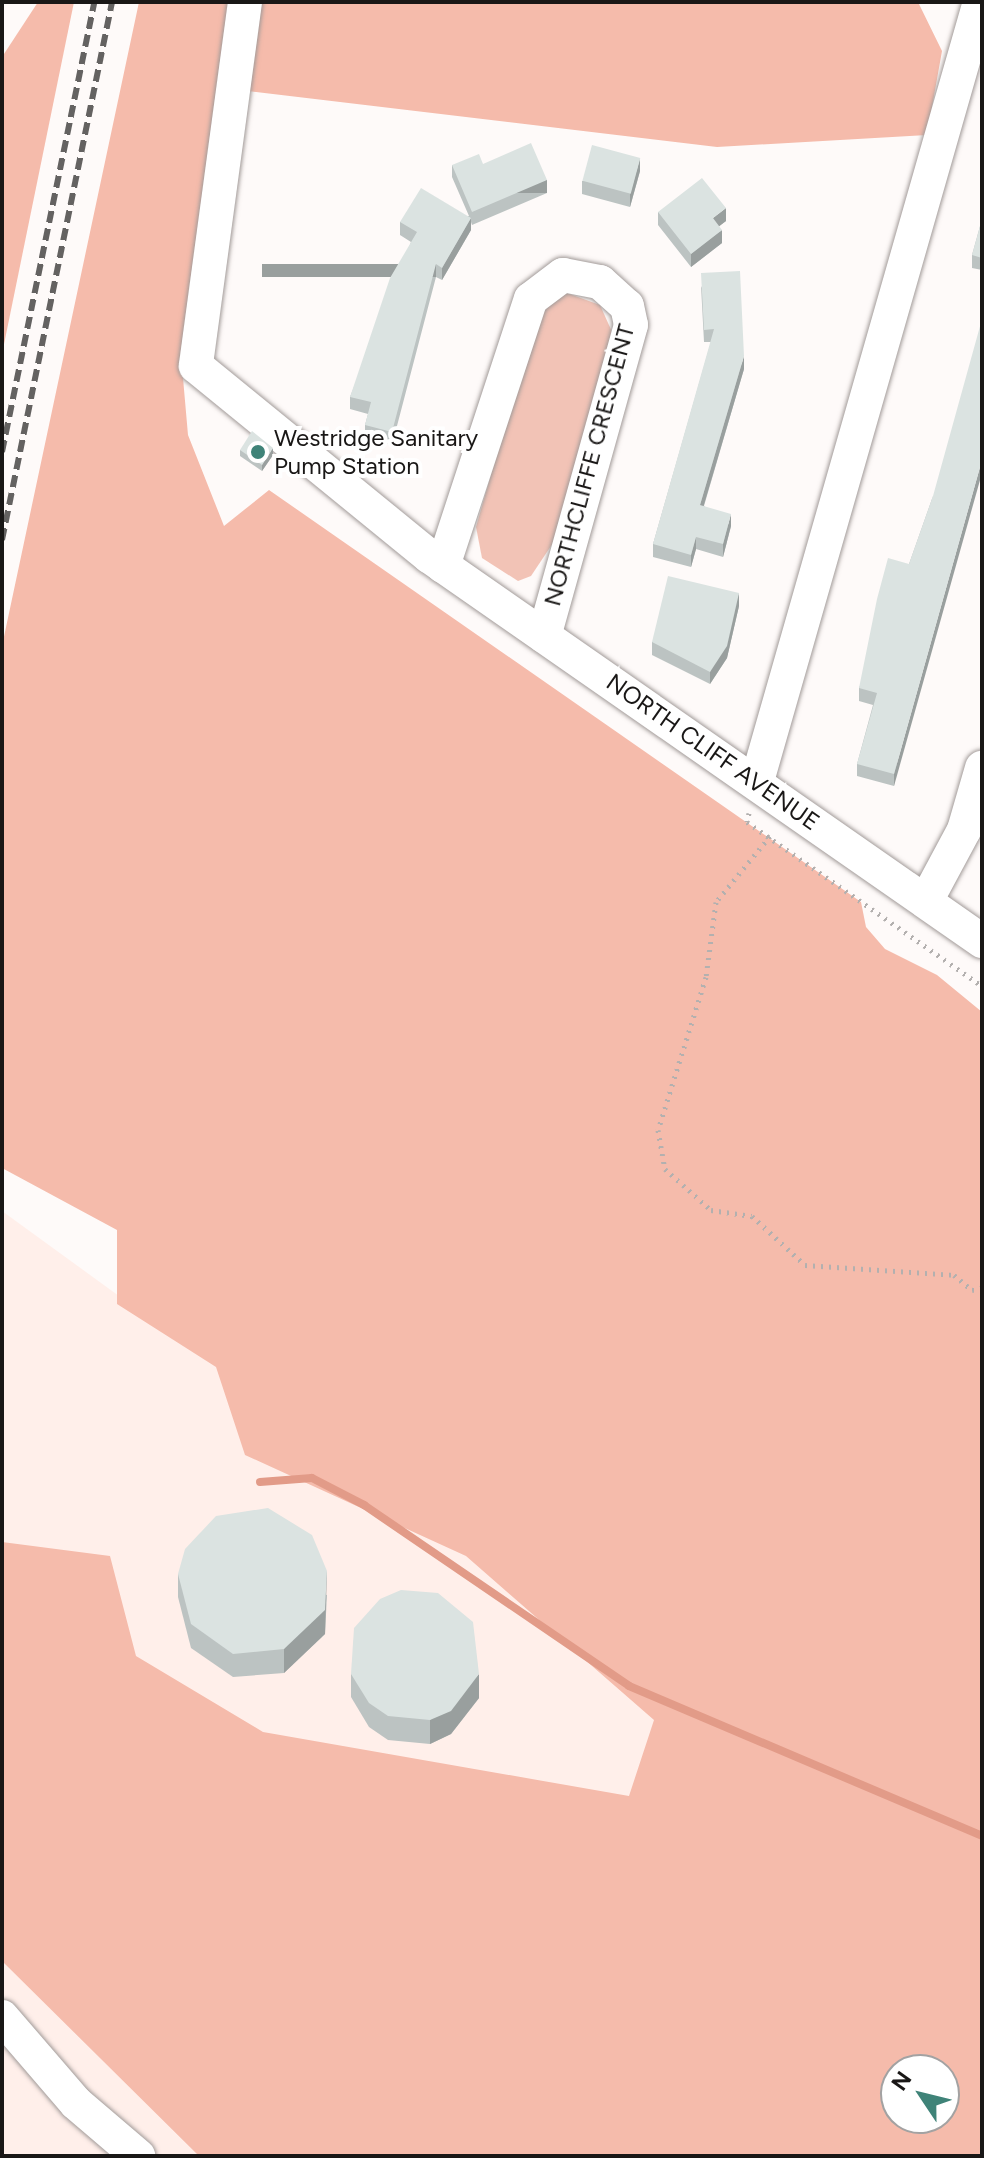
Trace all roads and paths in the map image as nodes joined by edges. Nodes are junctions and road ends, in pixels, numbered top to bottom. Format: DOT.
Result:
graph roads {
  1 [pos="245,2"];
  2 [pos="980,2"];
  3 [pos="443,566"];
  4 [pos="544,636"];
  5 [pos="982,768"];
  6 [pos="757,781"];
  7 [pos="770,836"];
  8 [pos="926,901"];
  9 [pos="982,941"];
  10 [pos="982,986"];
  11 [pos="982,1288"];
  12 [pos="2,2017"];
  13 [pos="138,2156"];
  1 -- 3 [label="street, NORTH CLIFF AVENUE"];
  2 -- 6 [label="street"];
  3 -- 4 [label="street, NORTH CLIFF AVENUE"];
  3 -- 4 [label="street, NORTHCLIFFE CRESCENT"];
  4 -- 6 [label="street, NORTH CLIFF AVENUE"];
  5 -- 8 [label="street"];
  6 -- 7 [label="path"];
  6 -- 8 [label="street, NORTH CLIFF AVENUE"];
  7 -- 10 [label="path"];
  7 -- 11 [label="path"];
  8 -- 9 [label="street, NORTH CLIFF AVENUE"];
  12 -- 13 [label="street"];
}
